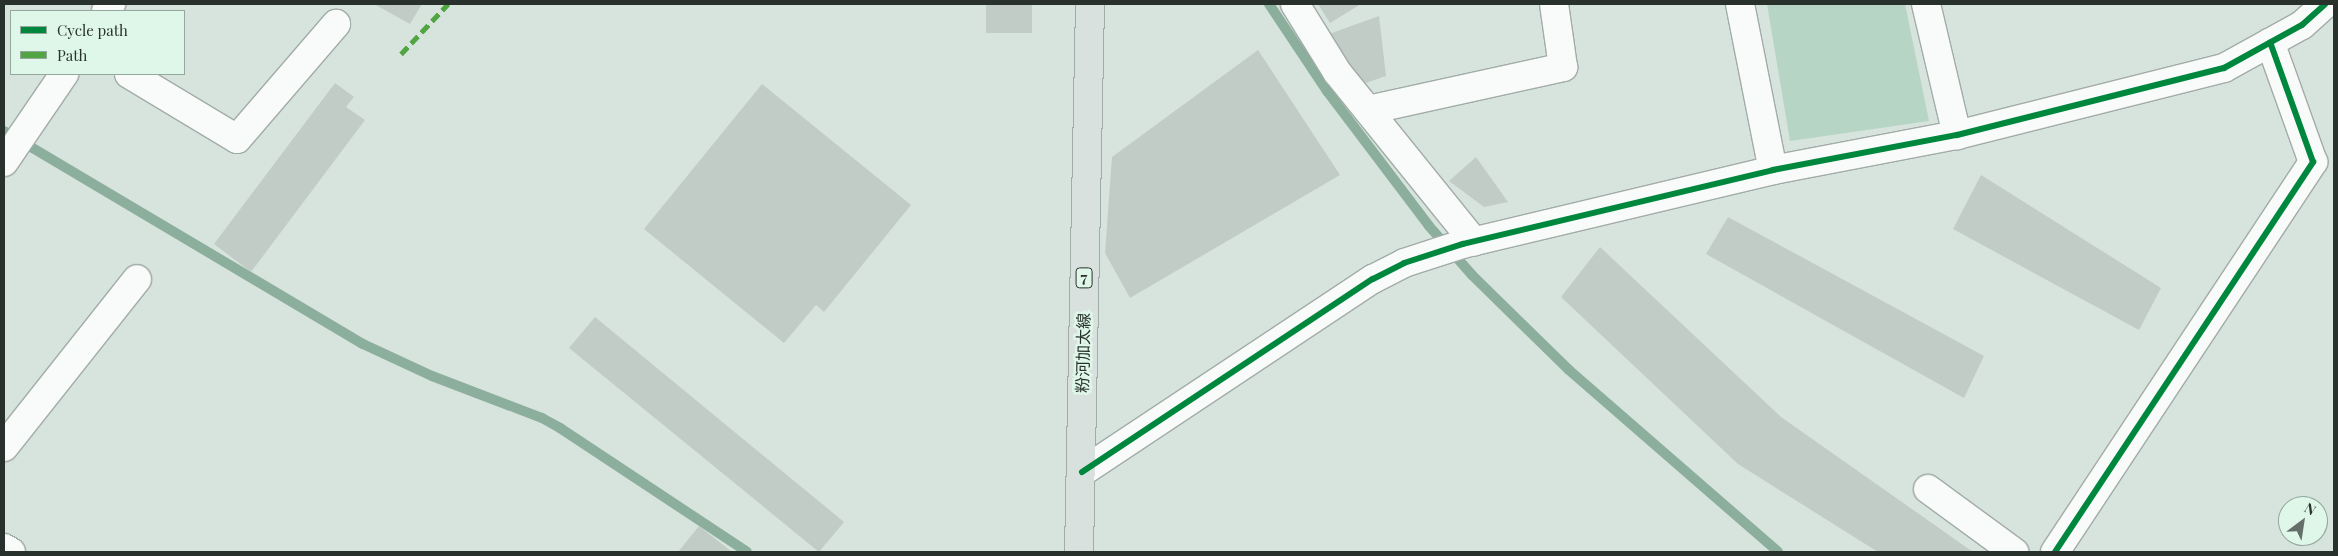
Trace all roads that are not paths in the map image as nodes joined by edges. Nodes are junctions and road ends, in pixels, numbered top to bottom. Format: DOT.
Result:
graph roads {
  1 [pos="1090,4"];
  2 [pos="1296,4"];
  3 [pos="1554,4"];
  4 [pos="1740,4"];
  5 [pos="1926,4"];
  6 [pos="2325,4"];
  7 [pos="336,24"];
  8 [pos="2270,42"];
  9 [pos="63,75"];
  10 [pos="131,75"];
  11 [pos="1368,110"];
  12 [pos="1957,135"];
  13 [pos="4,162"];
  14 [pos="1773,170"];
  15 [pos="1459,246"];
  16 [pos="136,279"];
  17 [pos="4,447"];
  18 [pos="1082,472"];
  19 [pos="1928,489"];
  20 [pos="4,548"];
  21 [pos="11,552"];
  22 [pos="1079,552"];
  23 [pos="2014,552"];
  24 [pos="2055,552"];
  1 -- 18 [label="main road, 粉河加太線 / 7"];
  2 -- 11 [label="street"];
  3 -- 11 [label="street"];
  4 -- 14 [label="street"];
  5 -- 12 [label="street"];
  6 -- 8 [label="street"];
  7 -- 10 [label="street"];
  8 -- 12 [label="street"];
  8 -- 24 [label="street"];
  9 -- 13 [label="street"];
  11 -- 15 [label="street"];
  12 -- 14 [label="street"];
  14 -- 15 [label="street"];
  15 -- 18 [label="street"];
  16 -- 17 [label="street"];
  18 -- 22 [label="main road, 粉河加太線 / 7"];
  19 -- 23 [label="street"];
  20 -- 21 [label="street"];
}
